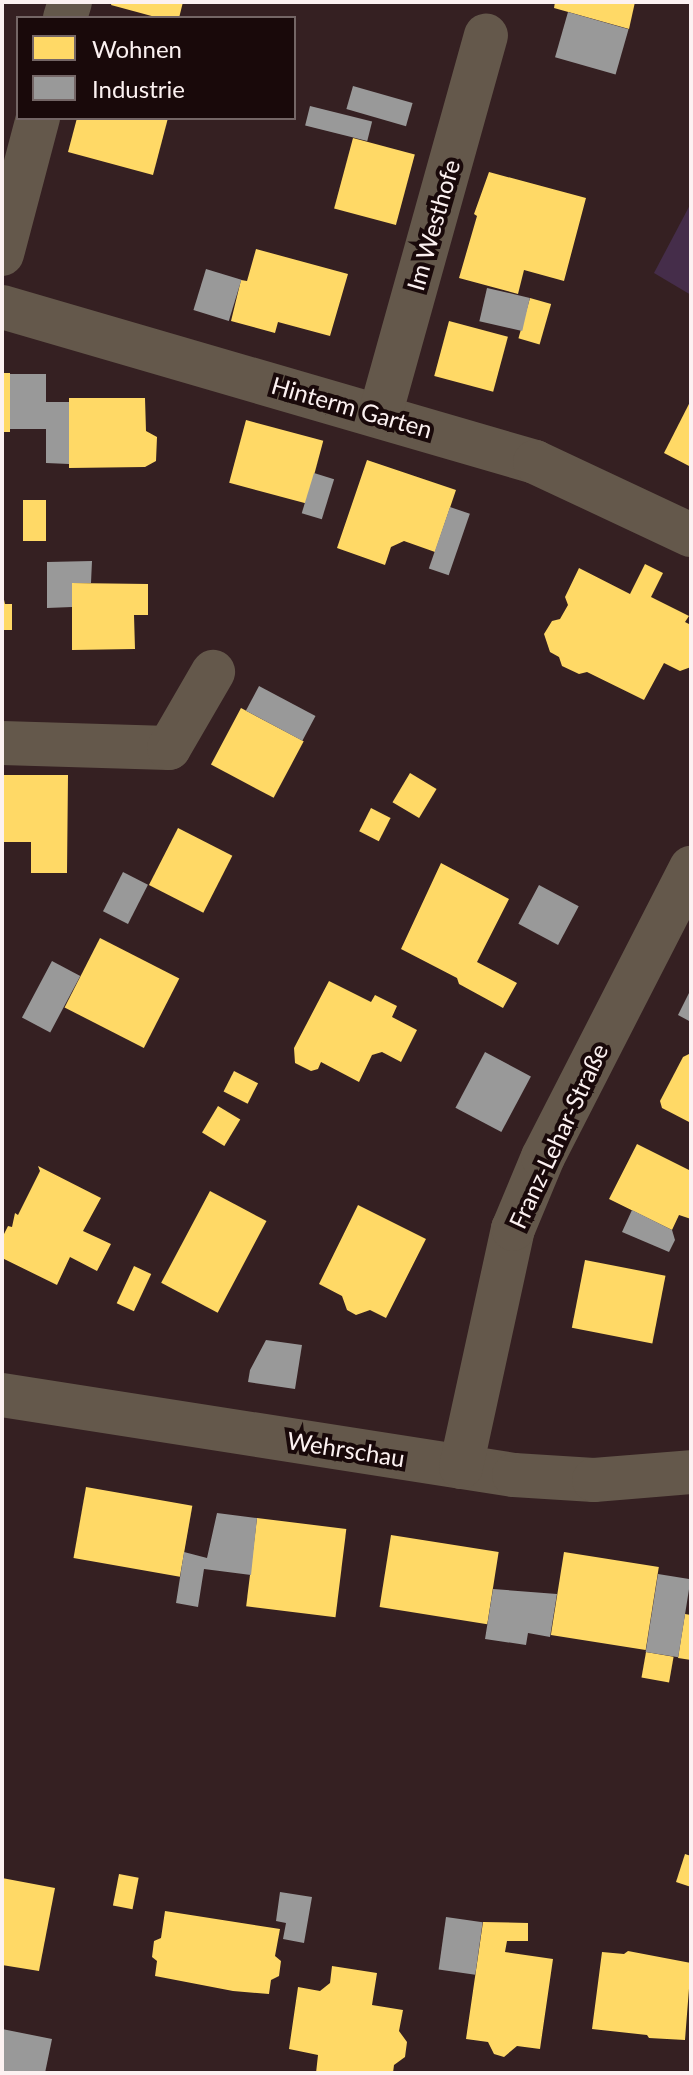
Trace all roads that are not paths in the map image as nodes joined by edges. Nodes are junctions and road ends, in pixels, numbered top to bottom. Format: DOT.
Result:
graph roads {
  1 [pos="486,36"];
  2 [pos="37,120"];
  3 [pos="2,254"];
  4 [pos="2,307"];
  5 [pos="380,415"];
  6 [pos="691,535"];
  7 [pos="213,672"];
  8 [pos="2,743"];
  9 [pos="691,868"];
  10 [pos="2,1395"];
  11 [pos="461,1467"];
  12 [pos="691,1472"];
  1 -- 5 [label="street, Im Westhofe"];
  2 -- 3 [label="street"];
  4 -- 5 [label="street, Hinterm Garten"];
  5 -- 6 [label="street, Hinterm Garten"];
  7 -- 8 [label="street"];
  9 -- 11 [label="street, Franz-Lehar-Straße"];
  10 -- 11 [label="street, Wehrschau"];
  11 -- 12 [label="street, Wehrschau"];
}
